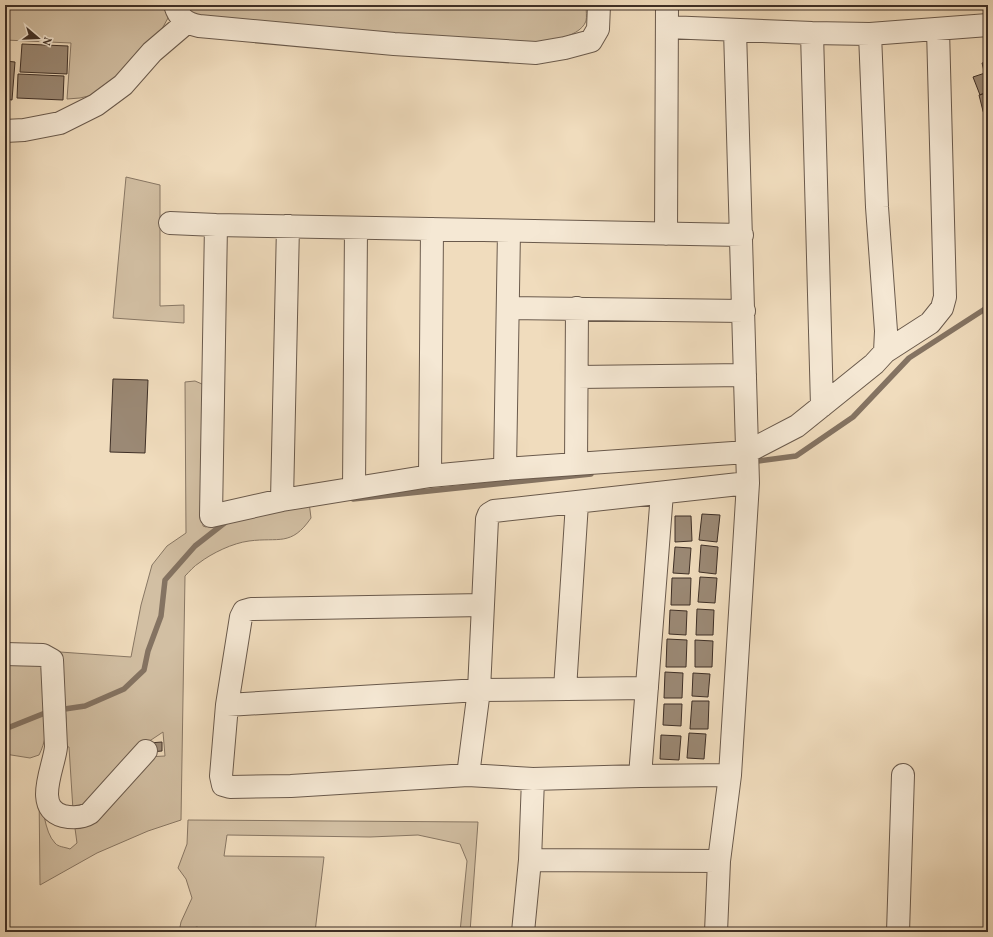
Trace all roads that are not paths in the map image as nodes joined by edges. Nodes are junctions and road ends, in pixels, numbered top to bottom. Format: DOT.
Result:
graph roads {
  1 [pos="175,5"];
  2 [pos="598,5"];
  3 [pos="667,5"];
  4 [pos="186,23"];
  5 [pos="988,25"];
  6 [pos="667,27"];
  7 [pos="938,29"];
  8 [pos="736,30"];
  9 [pos="812,33"];
  10 [pos="870,34"];
  11 [pos="5,131"];
  12 [pos="170,223"];
  13 [pos="216,225"];
  14 [pos="288,226"];
  15 [pos="356,228"];
  16 [pos="432,229"];
  17 [pos="509,231"];
  18 [pos="666,234"];
  19 [pos="742,235"];
  20 [pos="508,308"];
  21 [pos="577,308"];
  22 [pos="744,311"];
  23 [pos="885,352"];
  24 [pos="746,375"];
  25 [pos="577,377"];
  26 [pos="822,406"];
  27 [pos="576,464"];
  28 [pos="747,468"];
  29 [pos="505,469"];
  30 [pos="430,476"];
  31 [pos="354,488"];
  32 [pos="662,493"];
  33 [pos="282,500"];
  34 [pos="577,502"];
  35 [pos="483,605"];
  36 [pos="5,654"];
  37 [pos="647,688"];
  38 [pos="565,689"];
  39 [pos="479,690"];
  40 [pos="227,705"];
  41 [pos="146,751"];
  42 [pos="468,775"];
  43 [pos="730,775"];
  44 [pos="903,775"];
  45 [pos="640,776"];
  46 [pos="533,779"];
  47 [pos="530,860"];
  48 [pos="719,861"];
  49 [pos="523,932"];
  50 [pos="716,932"];
  51 [pos="898,932"];
  1 -- 4 [label="street"];
  2 -- 4 [label="street"];
  3 -- 6 [label="street"];
  4 -- 11 [label="street"];
  5 -- 7 [label="street"];
  6 -- 8 [label="street"];
  6 -- 18 [label="street"];
  7 -- 10 [label="street"];
  7 -- 23 [label="street"];
  8 -- 9 [label="street"];
  8 -- 19 [label="street"];
  9 -- 10 [label="street"];
  9 -- 26 [label="street"];
  10 -- 23 [label="street"];
  12 -- 13 [label="street"];
  13 -- 14 [label="street"];
  13 -- 33 [label="street"];
  14 -- 15 [label="street"];
  14 -- 33 [label="street"];
  15 -- 16 [label="street"];
  15 -- 31 [label="street"];
  16 -- 17 [label="street"];
  16 -- 30 [label="street"];
  17 -- 18 [label="street"];
  17 -- 20 [label="street"];
  18 -- 19 [label="street"];
  19 -- 22 [label="street"];
  20 -- 21 [label="street"];
  20 -- 29 [label="street"];
  21 -- 22 [label="street"];
  21 -- 25 [label="street"];
  22 -- 24 [label="street"];
  23 -- 26 [label="street"];
  24 -- 25 [label="street"];
  24 -- 28 [label="street"];
  25 -- 27 [label="street"];
  26 -- 28 [label="street"];
  27 -- 28 [label="street"];
  27 -- 29 [label="street"];
  28 -- 32 [label="street"];
  28 -- 43 [label="street"];
  29 -- 30 [label="street"];
  30 -- 31 [label="street"];
  31 -- 33 [label="street"];
  32 -- 34 [label="street"];
  32 -- 37 [label="street"];
  34 -- 35 [label="street"];
  34 -- 38 [label="street"];
  35 -- 39 [label="street"];
  35 -- 40 [label="street"];
  36 -- 41 [label="street"];
  37 -- 38 [label="street"];
  37 -- 45 [label="street"];
  38 -- 39 [label="street"];
  39 -- 40 [label="street"];
  39 -- 42 [label="street"];
  40 -- 42 [label="street"];
  42 -- 46 [label="street"];
  43 -- 45 [label="street"];
  43 -- 48 [label="street"];
  44 -- 51 [label="street"];
  45 -- 46 [label="street"];
  46 -- 47 [label="street"];
  47 -- 48 [label="street"];
  47 -- 49 [label="street"];
  48 -- 50 [label="street"];
}
